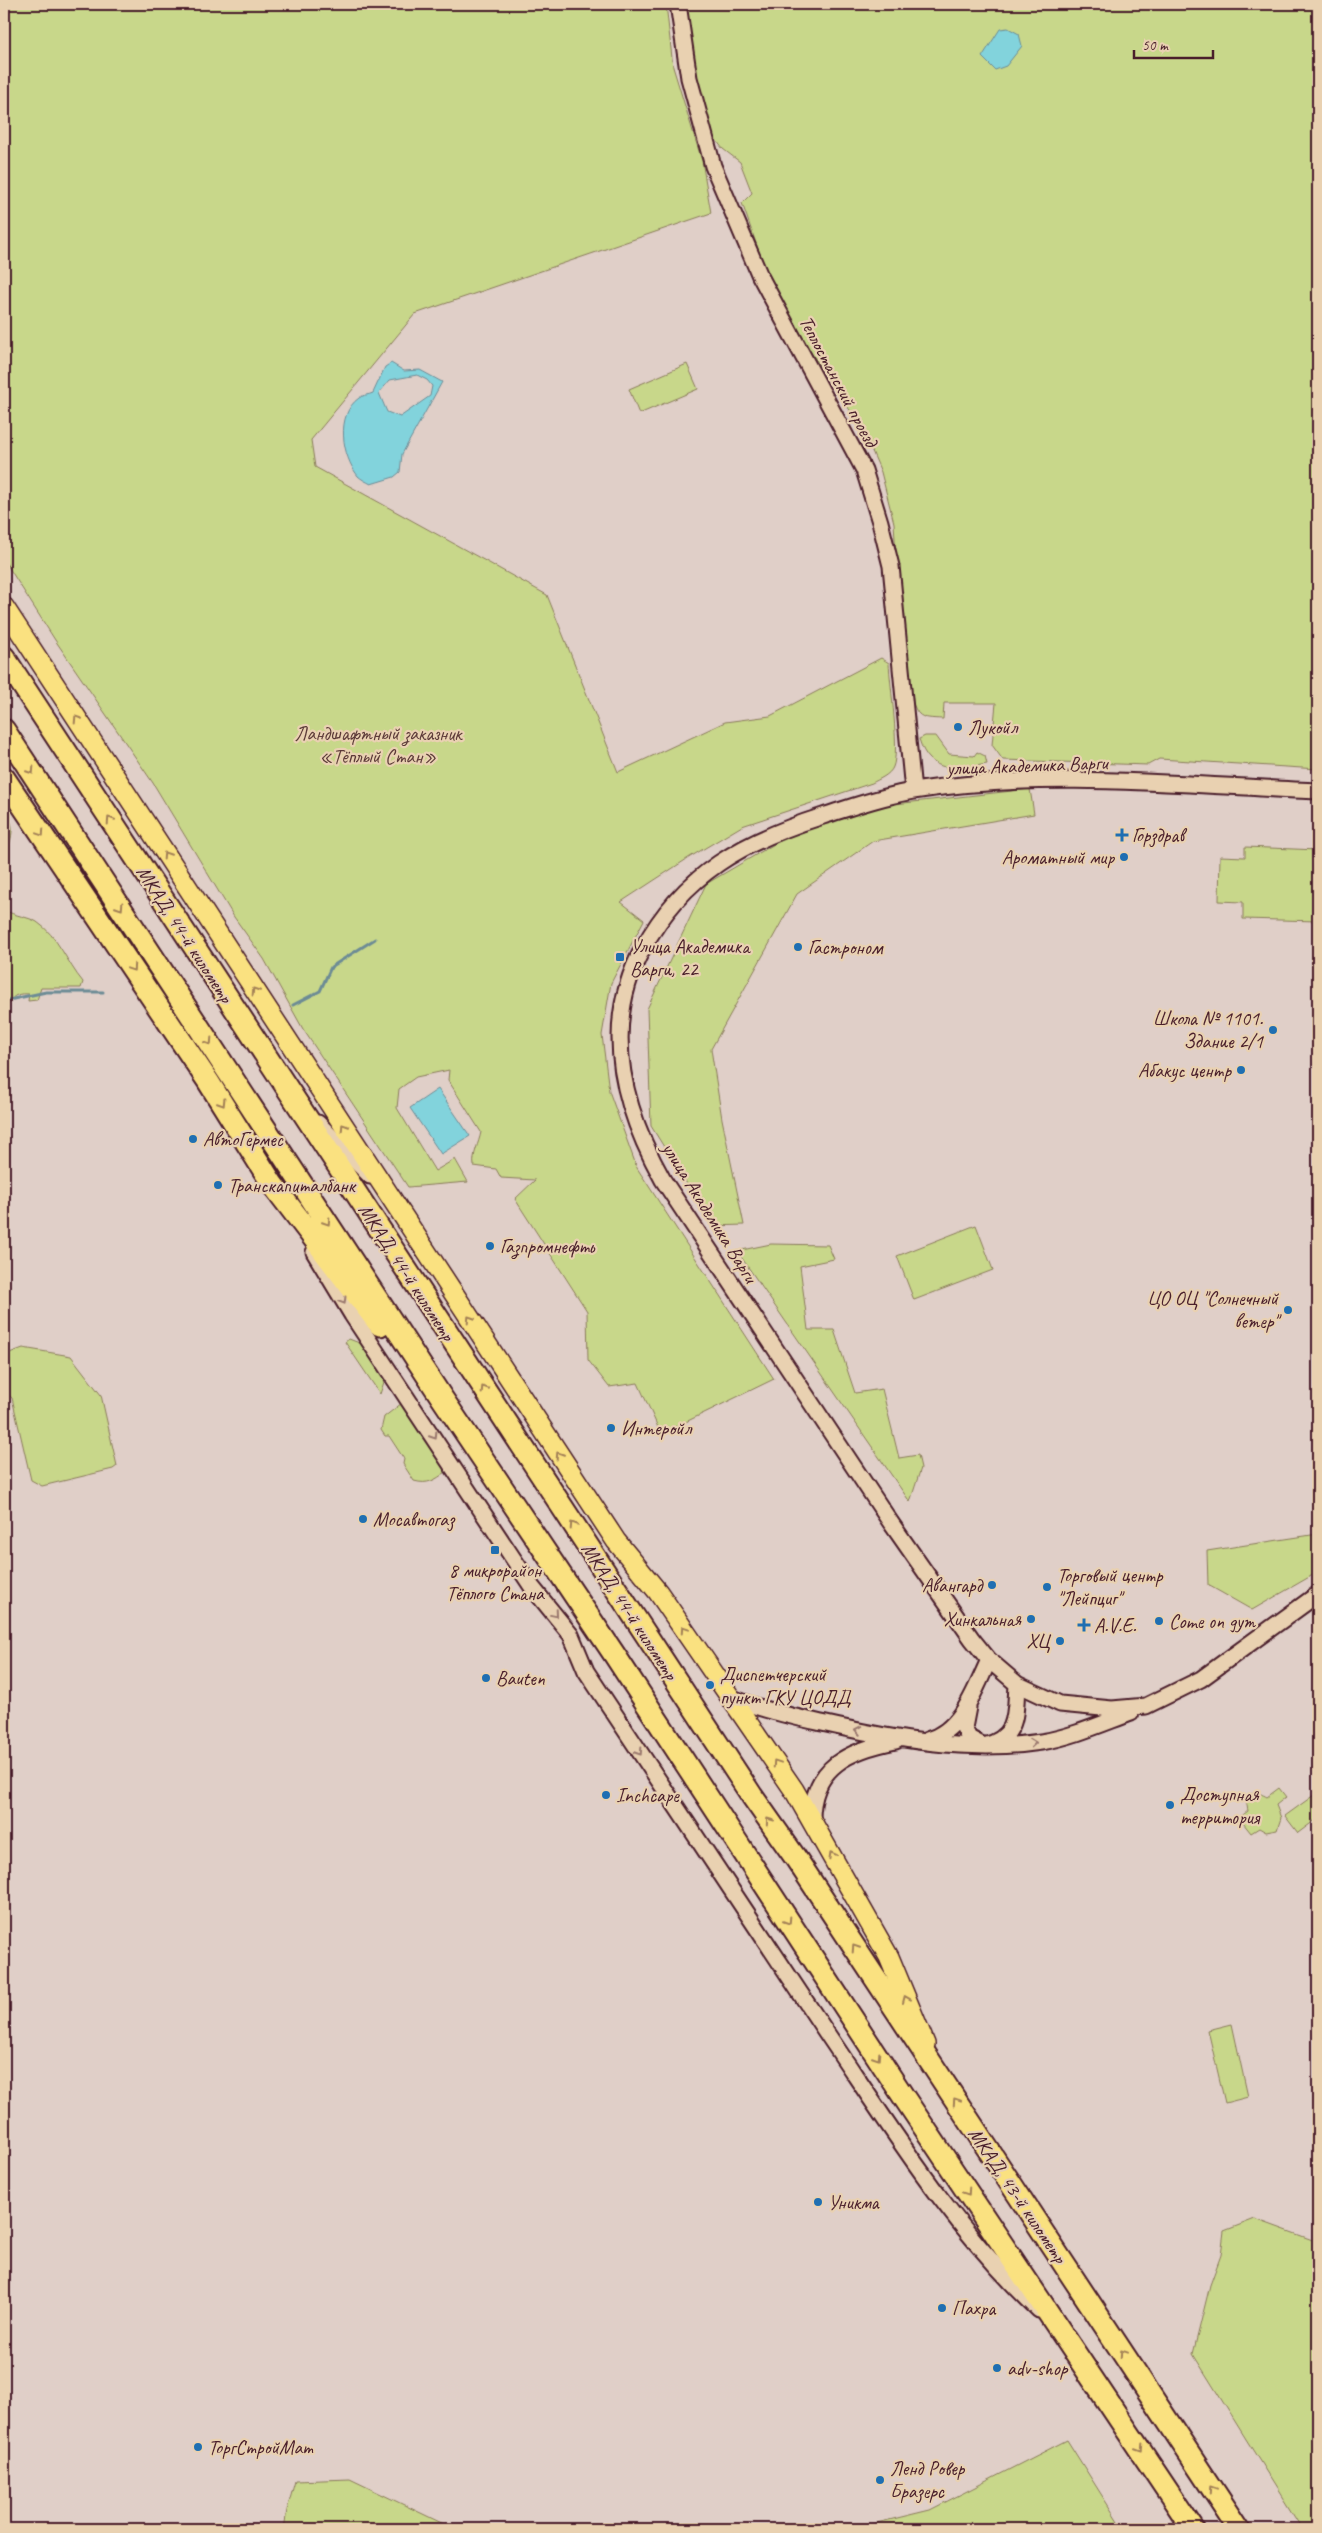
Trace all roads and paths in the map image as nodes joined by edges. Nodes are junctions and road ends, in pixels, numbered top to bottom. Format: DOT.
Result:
graph roads {
  1 [pos="678,4"];
  2 [pos="4,607"];
  3 [pos="4,657"];
  4 [pos="4,730"];
  5 [pos="4,778"];
  6 [pos="913,791"];
  7 [pos="1318,791"];
  8 [pos="290,1095"];
  9 [pos="273,1185"];
  10 [pos="390,1197"];
  11 [pos="442,1398"];
  12 [pos="1318,1594"];
  13 [pos="989,1660"];
  14 [pos="1017,1684"];
  15 [pos="730,1696"];
  16 [pos="972,1697"];
  17 [pos="1157,1701"];
  18 [pos="923,1741"];
  19 [pos="984,1746"];
  20 [pos="812,1819"];
  21 [pos="797,1860"];
  22 [pos="761,1880"];
  23 [pos="939,2076"];
  24 [pos="1061,2331"];
  25 [pos="1193,2529"];
  26 [pos="1239,2529"];
  1 -- 6 [label="street, Теплостанский проезд"];
  10 -- 2 [label="main road, one-way"];
  8 -- 3 [label="highway, МКАД, 44-й километр, one-way"];
  4 -- 11 [label="highway, МКАД, 44-й километр, one-way"];
  5 -- 9 [label="highway, one-way"];
  6 -- 7 [label="street, улица Академика Варги"];
  6 -- 13 [label="street, улица Академика Варги"];
  8 -- 10 [label="street"];
  21 -- 8 [label="highway, МКАД, 44-й километр, one-way"];
  9 -- 11 [label="highway"];
  9 -- 24 [label="street, one-way"];
  15 -- 10 [label="main road, one-way"];
  11 -- 22 [label="highway, МКАД, 44-й километр"];
  12 -- 17 [label="street, улица Академика Варги"];
  13 -- 14 [label="street, улица Академика Варги"];
  13 -- 16 [label="street"];
  14 -- 17 [label="street, улица Академика Варги"];
  14 -- 19 [label="street"];
  18 -- 15 [label="street, one-way"];
  20 -- 15 [label="main road, one-way"];
  16 -- 18 [label="street"];
  16 -- 19 [label="street"];
  19 -- 17 [label="street, one-way"];
  18 -- 19 [label="street"];
  18 -- 20 [label="street"];
  23 -- 20 [label="main road, one-way"];
  23 -- 21 [label="highway, МКАД, 43-й километр, one-way"];
  22 -- 24 [label="highway, МКАД, 43-й километр, one-way"];
  26 -- 23 [label="highway, МКАД, 43-й километр, one-way"];
  24 -- 25 [label="highway, МКАД, 43-й километр, one-way"];
}
